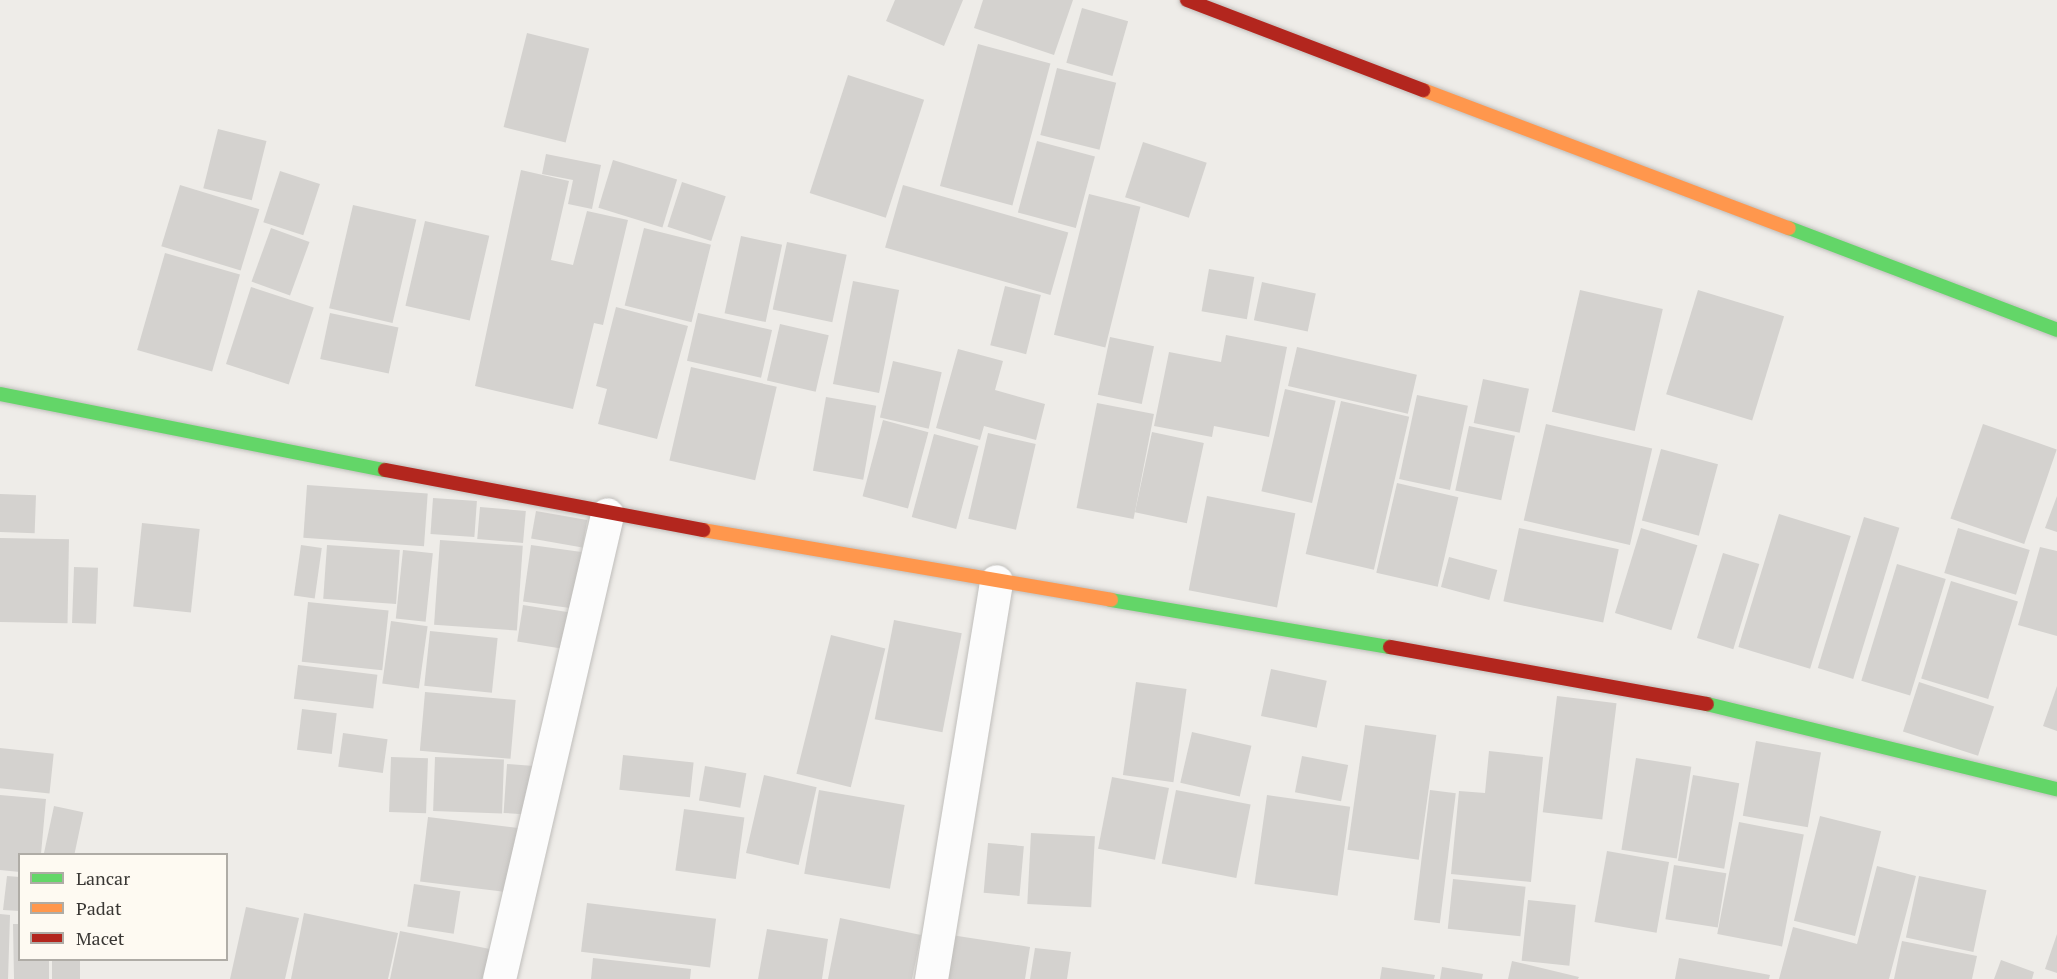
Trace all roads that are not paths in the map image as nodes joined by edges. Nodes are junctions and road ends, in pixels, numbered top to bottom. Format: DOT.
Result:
graph roads {
  1 [pos="1187,0"];
  2 [pos="2057,330"];
  3 [pos="0,394"];
  4 [pos="607,514"];
  5 [pos="996,581"];
  6 [pos="2057,789"];
  7 [pos="499,979"];
  8 [pos="931,979"];
  1 -- 2 [label="street"];
  3 -- 4 [label="street"];
  4 -- 5 [label="street"];
  4 -- 7 [label="street"];
  5 -- 6 [label="street"];
  5 -- 8 [label="street"];
}
